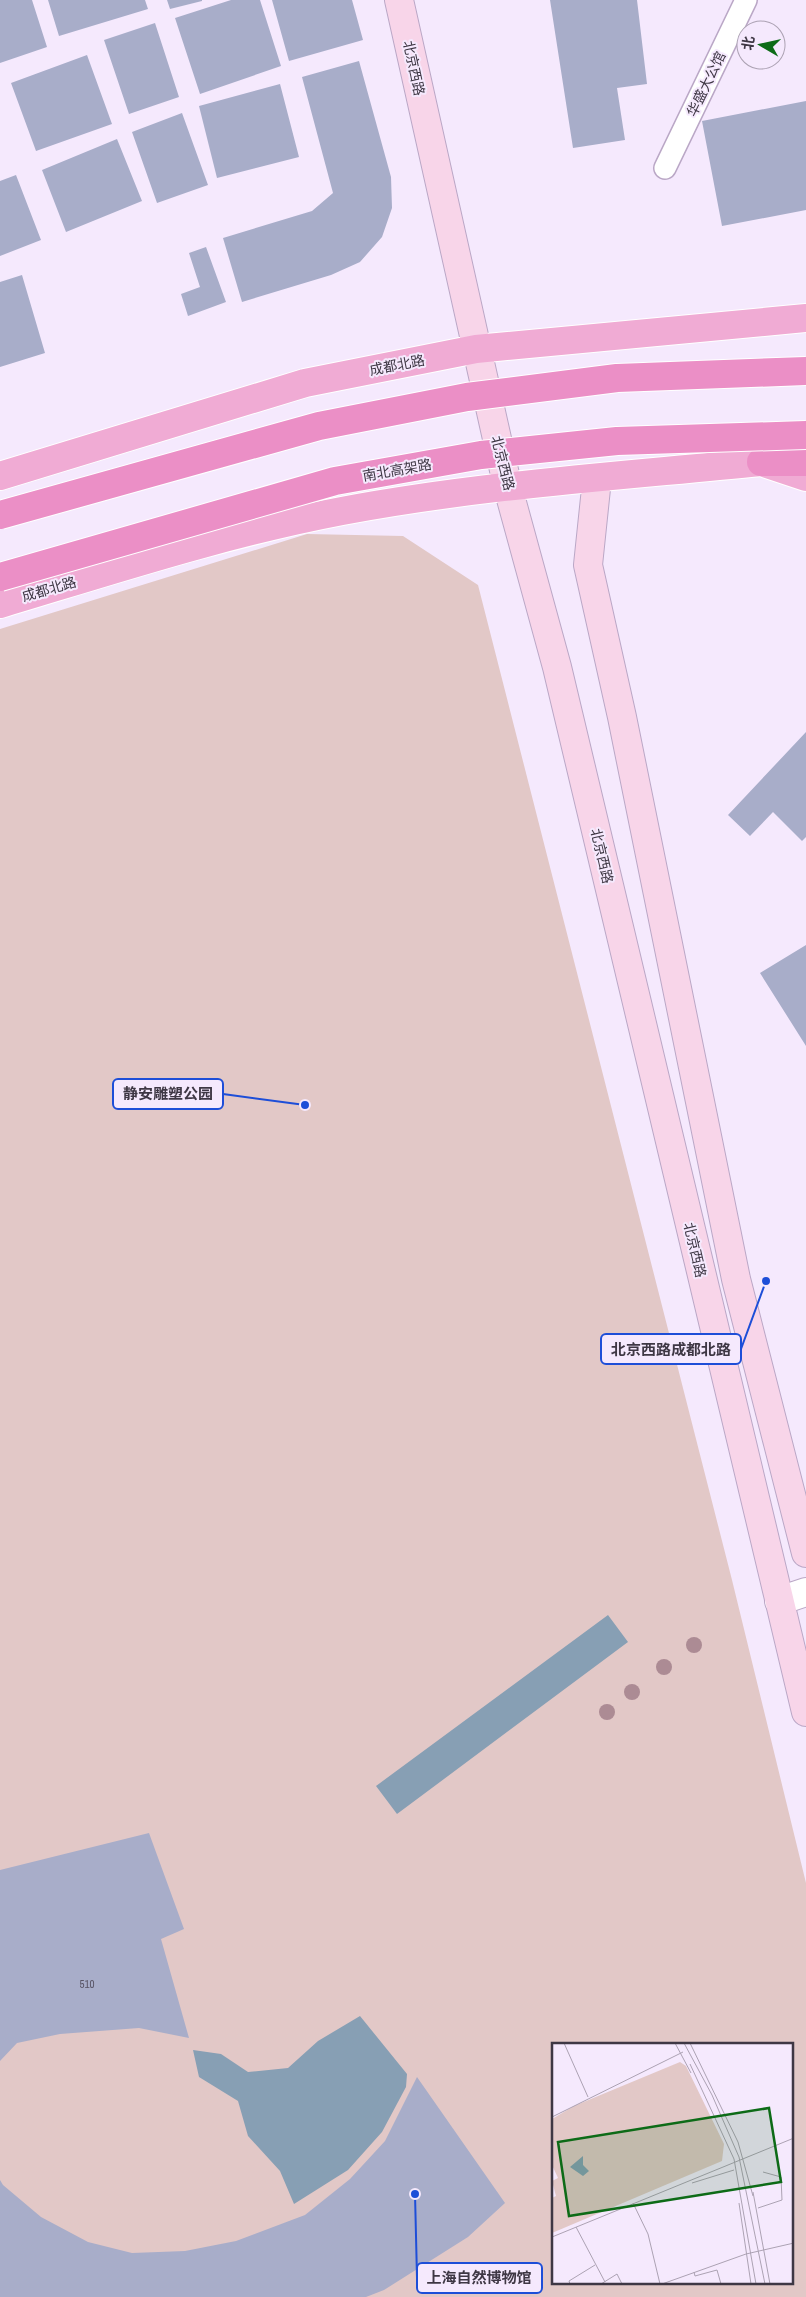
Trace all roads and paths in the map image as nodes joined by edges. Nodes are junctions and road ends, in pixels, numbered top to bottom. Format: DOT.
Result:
graph roads {
  1 [pos="398,0"];
  2 [pos="746,0"];
  3 [pos="665,168"];
  4 [pos="806,318"];
  5 [pos="476,349"];
  6 [pos="806,371"];
  7 [pos="806,435"];
  8 [pos="806,450"];
  9 [pos="761,462"];
  10 [pos="806,462"];
  11 [pos="0,476"];
  12 [pos="806,477"];
  13 [pos="598,479"];
  14 [pos="508,488"];
  15 [pos="0,515"];
  16 [pos="0,577"];
  17 [pos="0,604"];
  18 [pos="806,1554"];
  19 [pos="806,1592"];
  20 [pos="779,1601"];
  21 [pos="806,1712"];
  1 -- 5 [label="main road, 北京西路"];
  2 -- 3 [label="lane, 华盛大公馆"];
  4 -- 5 [label="main road, 成都北路"];
  5 -- 11 [label="main road, 成都北路"];
  5 -- 14 [label="main road, 北京西路"];
  6 -- 15 [label="highway, bridge"];
  7 -- 16 [label="highway, 南北高架路, bridge"];
  8 -- 9 [label="main road, 成都北路"];
  9 -- 10 [label="highway"];
  9 -- 12 [label="main road"];
  9 -- 13 [label="main road, 成都北路"];
  13 -- 14 [label="main road, 成都北路"];
  13 -- 18 [label="main road"];
  14 -- 17 [label="main road, 成都北路"];
  14 -- 20 [label="main road, 北京西路"];
  19 -- 20 [label="street"];
  20 -- 21 [label="main road, 北京西路"];
}
